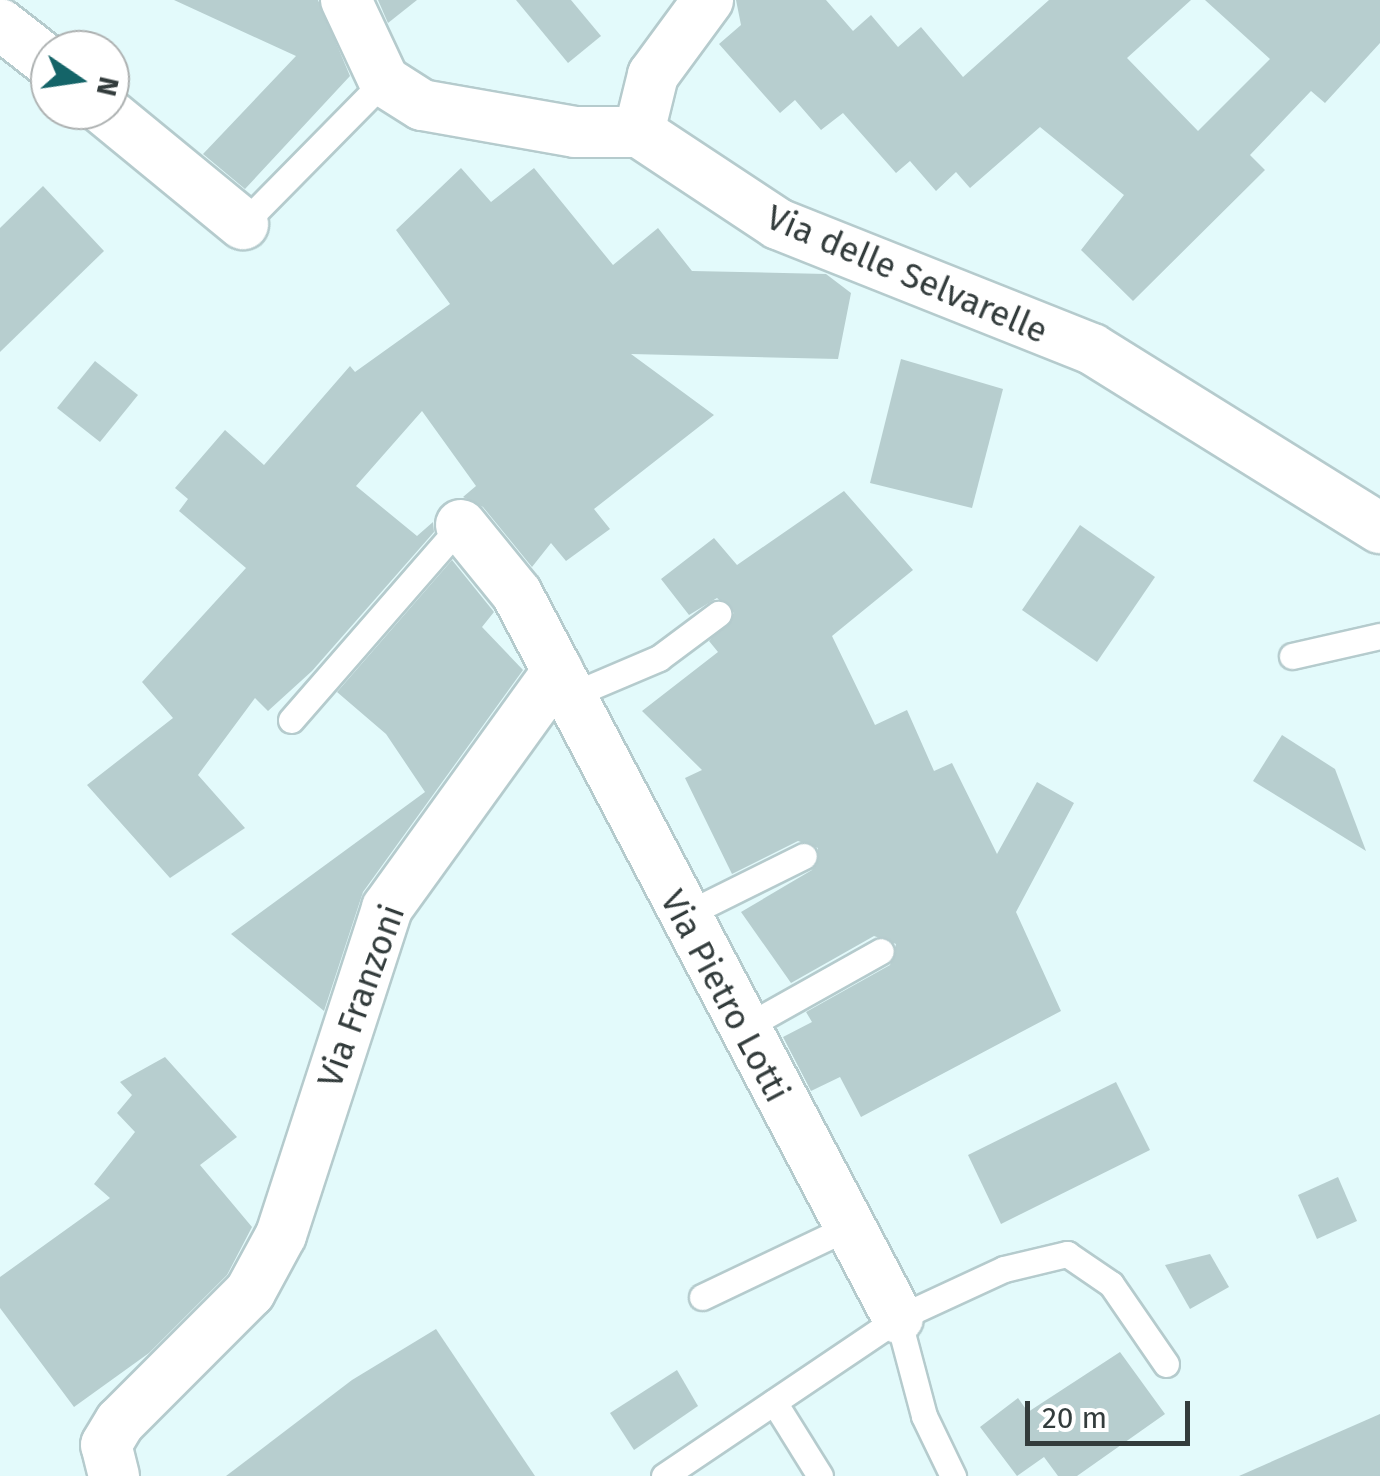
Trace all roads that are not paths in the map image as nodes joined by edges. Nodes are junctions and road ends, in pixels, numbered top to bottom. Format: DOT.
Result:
graph roads {
  1 [pos="346,0"];
  2 [pos="708,0"];
  3 [pos="0,24"];
  4 [pos="30,47"];
  5 [pos="384,81"];
  6 [pos="128,130"];
  7 [pos="639,132"];
  8 [pos="243,224"];
  9 [pos="460,525"];
  10 [pos="1380,528"];
  11 [pos="718,614"];
  12 [pos="1380,636"];
  13 [pos="1292,656"];
  14 [pos="565,683"];
  15 [pos="291,720"];
  16 [pos="804,856"];
  17 [pos="681,917"];
  18 [pos="882,950"];
  19 [pos="742,1029"];
  20 [pos="849,1227"];
  21 [pos="702,1298"];
  22 [pos="898,1318"];
  23 [pos="1166,1364"];
  24 [pos="774,1402"];
  25 [pos="114,1476"];
  26 [pos="664,1476"];
  27 [pos="820,1476"];
  28 [pos="953,1476"];
  1 -- 5 [label="street"];
  2 -- 7 [label="street"];
  3 -- 4 [label="street"];
  5 -- 7 [label="street"];
  5 -- 8 [label="lane"];
  6 -- 8 [label="street"];
  7 -- 10 [label="street, Via delle Selvarelle"];
  9 -- 14 [label="street"];
  9 -- 15 [label="lane"];
  11 -- 14 [label="lane"];
  12 -- 13 [label="lane"];
  14 -- 17 [label="street, Via Pietro Lotti"];
  14 -- 25 [label="street, Via Franzoni"];
  16 -- 17 [label="lane"];
  17 -- 19 [label="street, Via Pietro Lotti"];
  18 -- 19 [label="lane"];
  19 -- 20 [label="street, Via Pietro Lotti"];
  20 -- 21 [label="lane"];
  20 -- 22 [label="street, Via Pietro Lotti"];
  22 -- 23 [label="lane"];
  22 -- 24 [label="lane"];
  22 -- 28 [label="lane"];
  24 -- 26 [label="lane"];
  24 -- 27 [label="lane"];
}
